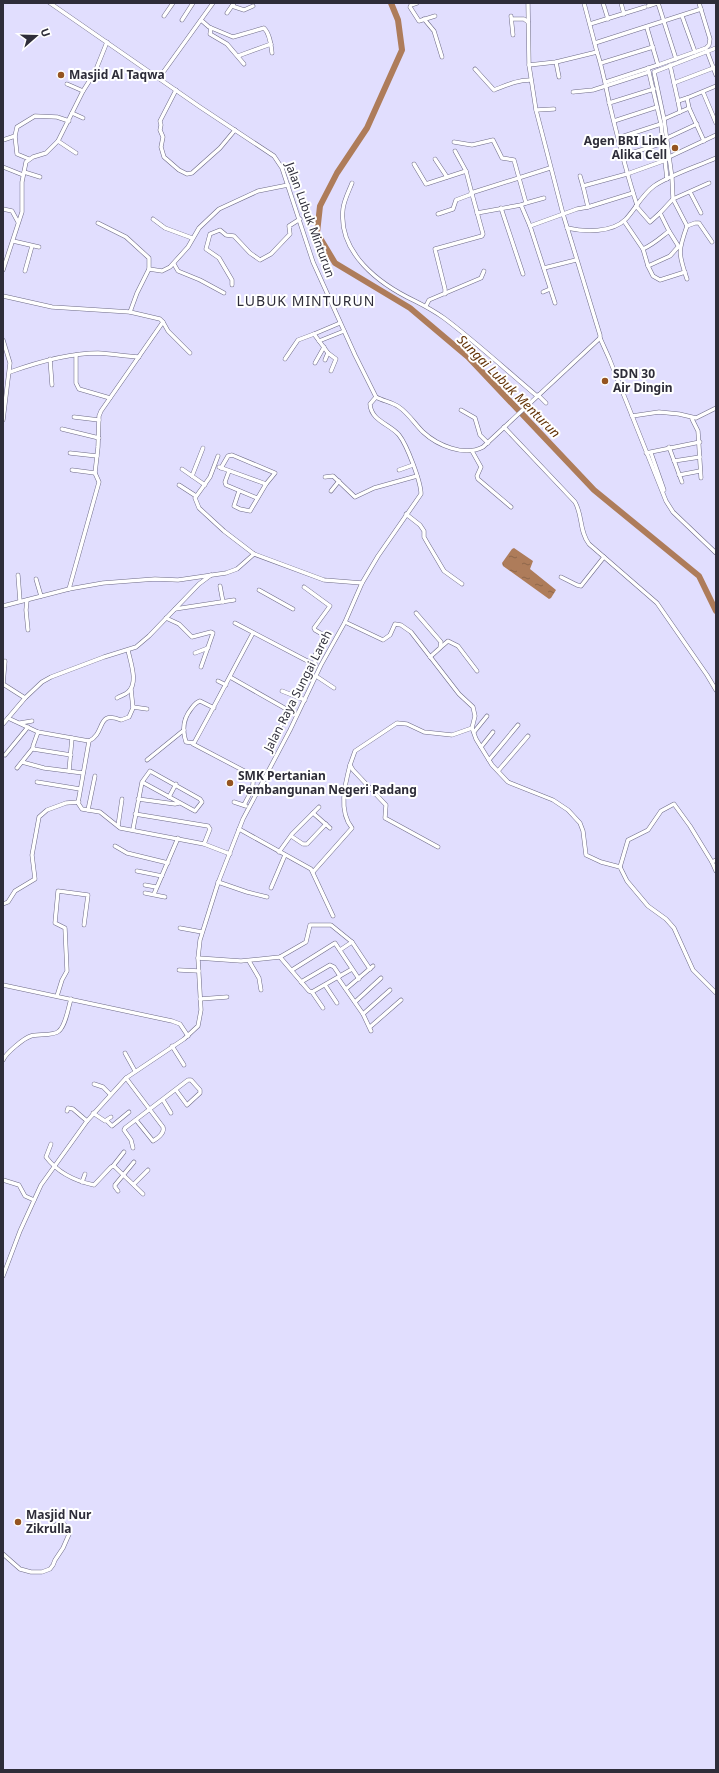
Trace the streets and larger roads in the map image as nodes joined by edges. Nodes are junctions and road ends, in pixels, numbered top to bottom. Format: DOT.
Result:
graph roads {
  1 [pos="50,3"];
  2 [pos="173,3"];
  3 [pos="193,3"];
  4 [pos="213,3"];
  5 [pos="417,3"];
  6 [pos="528,3"];
  7 [pos="584,3"];
  8 [pos="603,3"];
  9 [pos="621,3"];
  10 [pos="658,3"];
  11 [pos="699,3"];
  12 [pos="233,5"];
  13 [pos="253,6"];
  14 [pos="701,9"];
  15 [pos="227,13"];
  16 [pos="624,14"];
  17 [pos="164,16"];
  18 [pos="435,16"];
  19 [pos="682,16"];
  20 [pos="424,19"];
  21 [pos="608,19"];
  22 [pos="182,20"];
  23 [pos="201,20"];
  24 [pos="528,22"];
  25 [pos="664,22"];
  26 [pos="590,24"];
  27 [pos="211,28"];
  28 [pos="647,28"];
  29 [pos="513,35"];
  30 [pos="107,42"];
  31 [pos="271,44"];
  32 [pos="595,44"];
  33 [pos="652,47"];
  34 [pos="716,48"];
  35 [pos="707,51"];
  36 [pos="597,52"];
  37 [pos="695,52"];
  38 [pos="272,53"];
  39 [pos="238,56"];
  40 [pos="442,57"];
  41 [pos="676,59"];
  42 [pos="556,62"];
  43 [pos="601,63"];
  44 [pos="244,64"];
  45 [pos="529,65"];
  46 [pos="658,65"];
  47 [pos="670,65"];
  48 [pos="715,67"];
  49 [pos="475,69"];
  50 [pos="648,70"];
  51 [pos="716,75"];
  52 [pos="559,76"];
  53 [pos="159,78"];
  54 [pos="530,80"];
  55 [pos="67,84"];
  56 [pos="606,84"];
  57 [pos="674,84"];
  58 [pos="716,86"];
  59 [pos="654,89"];
  60 [pos="176,90"];
  61 [pos="83,91"];
  62 [pos="573,92"];
  63 [pos="703,92"];
  64 [pos="687,98"];
  65 [pos="678,101"];
  66 [pos="610,103"];
  67 [pos="657,107"];
  68 [pos="689,108"];
  69 [pos="554,109"];
  70 [pos="536,110"];
  71 [pos="680,112"];
  72 [pos="72,113"];
  73 [pos="82,118"];
  74 [pos="664,119"];
  75 [pos="69,121"];
  76 [pos="614,121"];
  77 [pos="716,123"];
  78 [pos="661,124"];
  79 [pos="697,124"];
  80 [pos="235,130"];
  81 [pos="716,135"];
  82 [pos="16,136"];
  83 [pos="618,138"];
  84 [pos="667,138"];
  85 [pos="3,140"];
  86 [pos="58,141"];
  87 [pos="704,141"];
  88 [pos="454,142"];
  89 [pos="664,143"];
  90 [pos="455,151"];
  91 [pos="76,153"];
  92 [pos="622,156"];
  93 [pos="669,157"];
  94 [pos="716,158"];
  95 [pos="29,159"];
  96 [pos="435,159"];
  97 [pos="666,160"];
  98 [pos="414,164"];
  99 [pos="3,167"];
  100 [pos="550,168"];
  101 [pos="466,171"];
  102 [pos="24,173"];
  103 [pos="627,174"];
  104 [pos="580,176"];
  105 [pos="40,177"];
  106 [pos="447,177"];
  107 [pos="519,177"];
  108 [pos="672,178"];
  109 [pos="667,179"];
  110 [pos="352,182"];
  111 [pos="709,183"];
  112 [pos="288,186"];
  113 [pos="583,186"];
  114 [pos="690,192"];
  115 [pos="472,193"];
  116 [pos="633,193"];
  117 [pos="544,198"];
  118 [pos="673,199"];
  119 [pos="526,203"];
  120 [pos="521,205"];
  121 [pos="637,205"];
  122 [pos="588,207"];
  123 [pos="501,208"];
  124 [pos="3,209"];
  125 [pos="477,213"];
  126 [pos="660,213"];
  127 [pos="701,213"];
  128 [pos="438,214"];
  129 [pos="563,214"];
  130 [pos="153,219"];
  131 [pos="300,219"];
  132 [pos="624,221"];
  133 [pos="18,222"];
  134 [pos="98,224"];
  135 [pos="530,226"];
  136 [pos="688,226"];
  137 [pos="567,228"];
  138 [pos="669,231"];
  139 [pos="192,238"];
  140 [pos="13,240"];
  141 [pos="712,242"];
  142 [pos="32,246"];
  143 [pos="39,247"];
  144 [pos="679,247"];
  145 [pos="643,249"];
  146 [pos="576,260"];
  147 [pos="174,264"];
  148 [pos="648,266"];
  149 [pos="544,268"];
  150 [pos="149,269"];
  151 [pos="3,270"];
  152 [pos="24,271"];
  153 [pos="484,271"];
  154 [pos="685,272"];
  155 [pos="523,274"];
  156 [pos="687,279"];
  157 [pos="232,285"];
  158 [pos="550,289"];
  159 [pos="543,292"];
  160 [pos="224,293"];
  161 [pos="445,294"];
  162 [pos="3,296"];
  163 [pos="555,302"];
  164 [pos="426,306"];
  165 [pos="130,312"];
  166 [pos="163,322"];
  167 [pos="340,323"];
  168 [pos="344,331"];
  169 [pos="314,334"];
  170 [pos="600,338"];
  171 [pos="3,340"];
  172 [pos="319,341"];
  173 [pos="324,347"];
  174 [pos="190,353"];
  175 [pos="328,353"];
  176 [pos="76,355"];
  177 [pos="139,357"];
  178 [pos="50,359"];
  179 [pos="285,359"];
  180 [pos="325,360"];
  181 [pos="315,363"];
  182 [pos="331,371"];
  183 [pos="10,372"];
  184 [pos="52,385"];
  185 [pos="538,396"];
  186 [pos="376,397"];
  187 [pos="110,398"];
  188 [pos="4,400"];
  189 [pos="546,403"];
  190 [pos="716,408"];
  191 [pos="461,410"];
  192 [pos="632,416"];
  193 [pos="74,417"];
  194 [pos="692,419"];
  195 [pos="3,420"];
  196 [pos="99,420"];
  197 [pos="505,426"];
  198 [pos="62,429"];
  199 [pos="99,438"];
  200 [pos="700,442"];
  201 [pos="488,443"];
  202 [pos="669,447"];
  203 [pos="203,448"];
  204 [pos="472,451"];
  205 [pos="70,453"];
  206 [pos="646,453"];
  207 [pos="651,453"];
  208 [pos="97,456"];
  209 [pos="218,456"];
  210 [pos="700,457"];
  211 [pos="674,461"];
  212 [pos="413,465"];
  213 [pos="216,466"];
  214 [pos="182,468"];
  215 [pos="221,468"];
  216 [pos="72,470"];
  217 [pos="399,470"];
  218 [pos="229,471"];
  219 [pos="700,471"];
  220 [pos="95,473"];
  221 [pos="680,475"];
  222 [pos="192,476"];
  223 [pos="417,476"];
  224 [pos="324,477"];
  225 [pos="701,478"];
  226 [pos="339,481"];
  227 [pos="682,482"];
  228 [pos="266,484"];
  229 [pos="205,485"];
  230 [pos="178,486"];
  231 [pos="664,490"];
  232 [pos="239,491"];
  233 [pos="331,491"];
  234 [pos="196,496"];
  235 [pos="257,498"];
  236 [pos="511,507"];
  237 [pos="406,514"];
  238 [pos="716,553"];
  239 [pos="254,554"];
  240 [pos="604,558"];
  241 [pos="18,575"];
  242 [pos="211,575"];
  243 [pos="561,577"];
  244 [pos="36,579"];
  245 [pos="362,583"];
  246 [pos="462,584"];
  247 [pos="220,586"];
  248 [pos="304,587"];
  249 [pos="69,589"];
  250 [pos="259,590"];
  251 [pos="41,596"];
  252 [pos="27,600"];
  253 [pos="234,600"];
  254 [pos="20,601"];
  255 [pos="223,602"];
  256 [pos="3,606"];
  257 [pos="293,609"];
  258 [pos="174,610"];
  259 [pos="416,613"];
  260 [pos="166,618"];
  261 [pos="344,622"];
  262 [pos="235,623"];
  263 [pos="28,630"];
  264 [pos="253,633"];
  265 [pos="441,647"];
  266 [pos="208,648"];
  267 [pos="128,650"];
  268 [pos="195,653"];
  269 [pos="430,657"];
  270 [pos="5,661"];
  271 [pos="315,665"];
  272 [pos="201,667"];
  273 [pos="320,668"];
  274 [pos="477,671"];
  275 [pos="316,676"];
  276 [pos="230,677"];
  277 [pos="218,681"];
  278 [pos="3,684"];
  279 [pos="226,685"];
  280 [pos="334,688"];
  281 [pos="131,689"];
  282 [pos="716,690"];
  283 [pos="282,691"];
  284 [pos="25,698"];
  285 [pos="117,698"];
  286 [pos="305,700"];
  287 [pos="133,707"];
  288 [pos="214,708"];
  289 [pos="147,709"];
  290 [pos="487,716"];
  291 [pos="8,718"];
  292 [pos="32,721"];
  293 [pos="3,724"];
  294 [pos="19,724"];
  295 [pos="518,726"];
  296 [pos="28,727"];
  297 [pos="184,730"];
  298 [pos="473,730"];
  299 [pos="38,732"];
  300 [pos="493,732"];
  301 [pos="528,736"];
  302 [pos="72,738"];
  303 [pos="89,741"];
  304 [pos="193,744"];
  305 [pos="271,747"];
  306 [pos="481,747"];
  307 [pos="33,748"];
  308 [pos="5,755"];
  309 [pos="71,755"];
  310 [pos="147,760"];
  311 [pos="489,760"];
  312 [pos="22,762"];
  313 [pos="350,765"];
  314 [pos="17,768"];
  315 [pos="69,771"];
  316 [pos="498,772"];
  317 [pos="83,773"];
  318 [pos="95,776"];
  319 [pos="37,782"];
  320 [pos="142,782"];
  321 [pos="176,784"];
  322 [pos="80,789"];
  323 [pos="169,797"];
  324 [pos="122,799"];
  325 [pos="138,799"];
  326 [pos="79,802"];
  327 [pos="234,802"];
  328 [pos="179,803"];
  329 [pos="244,805"];
  330 [pos="249,807"];
  331 [pos="320,807"];
  332 [pos="88,810"];
  333 [pos="313,813"];
  334 [pos="135,814"];
  335 [pos="326,824"];
  336 [pos="118,826"];
  337 [pos="330,828"];
  338 [pos="134,829"];
  339 [pos="239,829"];
  340 [pos="290,836"];
  341 [pos="178,838"];
  342 [pos="204,844"];
  343 [pos="115,846"];
  344 [pos="438,847"];
  345 [pos="279,852"];
  346 [pos="230,854"];
  347 [pos="285,855"];
  348 [pos="714,861"];
  349 [pos="168,863"];
  350 [pos="620,866"];
  351 [pos="137,871"];
  352 [pos="313,872"];
  353 [pos="716,872"];
  354 [pos="162,876"];
  355 [pos="218,882"];
  356 [pos="145,885"];
  357 [pos="156,887"];
  358 [pos="271,888"];
  359 [pos="145,893"];
  360 [pos="154,894"];
  361 [pos="165,897"];
  362 [pos="267,897"];
  363 [pos="3,904"];
  364 [pos="333,916"];
  365 [pos="84,925"];
  366 [pos="180,928"];
  367 [pos="202,932"];
  368 [pos="352,942"];
  369 [pos="340,950"];
  370 [pos="198,958"];
  371 [pos="280,958"];
  372 [pos="249,961"];
  373 [pos="352,969"];
  374 [pos="179,970"];
  375 [pos="292,970"];
  376 [pos="199,971"];
  377 [pos="339,977"];
  378 [pos="381,978"];
  379 [pos="359,979"];
  380 [pos="302,982"];
  381 [pos="3,985"];
  382 [pos="325,985"];
  383 [pos="261,990"];
  384 [pos="346,990"];
  385 [pos="390,990"];
  386 [pos="312,992"];
  387 [pos="716,993"];
  388 [pos="57,996"];
  389 [pos="227,997"];
  390 [pos="71,999"];
  391 [pos="200,999"];
  392 [pos="401,1000"];
  393 [pos="355,1002"];
  394 [pos="337,1003"];
  395 [pos="323,1008"];
  396 [pos="363,1014"];
  397 [pos="188,1036"];
  398 [pos="172,1046"];
  399 [pos="126,1053"];
  400 [pos="3,1060"];
  401 [pos="184,1065"];
  402 [pos="135,1070"];
  403 [pos="126,1078"];
  404 [pos="94,1084"];
  405 [pos="176,1090"];
  406 [pos="110,1094"];
  407 [pos="163,1100"];
  408 [pos="150,1110"];
  409 [pos="67,1111"];
  410 [pos="129,1112"];
  411 [pos="93,1113"];
  412 [pos="171,1113"];
  413 [pos="111,1117"];
  414 [pos="136,1120"];
  415 [pos="87,1121"];
  416 [pos="107,1121"];
  417 [pos="51,1144"];
  418 [pos="133,1148"];
  419 [pos="124,1152"];
  420 [pos="134,1162"];
  421 [pos="53,1166"];
  422 [pos="113,1166"];
  423 [pos="148,1170"];
  424 [pos="85,1174"];
  425 [pos="123,1174"];
  426 [pos="3,1180"];
  427 [pos="82,1182"];
  428 [pos="134,1184"];
  429 [pos="118,1191"];
  430 [pos="143,1194"];
  431 [pos="34,1200"];
  432 [pos="3,1276"];
  433 [pos="49,1528"];
  434 [pos="3,1554"];
  1 -- 30 [label="street, Jalan Lubuk Minturun"];
  2 -- 17 [label="street"];
  3 -- 22 [label="street"];
  4 -- 23 [label="street"];
  5 -- 20 [label="street"];
  6 -- 24 [label="street"];
  7 -- 26 [label="street"];
  8 -- 21 [label="street"];
  9 -- 16 [label="street"];
  10 -- 16 [label="street"];
  10 -- 25 [label="street"];
  11 -- 14 [label="street"];
  12 -- 13 [label="street"];
  12 -- 15 [label="street"];
  14 -- 19 [label="street"];
  14 -- 37 [label="street"];
  16 -- 21 [label="street"];
  18 -- 20 [label="street"];
  19 -- 25 [label="street"];
  19 -- 37 [label="street"];
  20 -- 40 [label="street"];
  21 -- 26 [label="street"];
  23 -- 27 [label="street"];
  23 -- 53 [label="street"];
  24 -- 29 [label="street"];
  24 -- 45 [label="street"];
  25 -- 28 [label="street"];
  25 -- 41 [label="street"];
  26 -- 32 [label="street"];
  27 -- 31 [label="street"];
  27 -- 39 [label="street"];
  28 -- 32 [label="street"];
  28 -- 33 [label="street"];
  30 -- 53 [label="street, Jalan Lubuk Minturun"];
  30 -- 61 [label="street"];
  31 -- 38 [label="street"];
  31 -- 39 [label="street"];
  32 -- 36 [label="street"];
  33 -- 43 [label="street"];
  33 -- 46 [label="street"];
  34 -- 35 [label="street"];
  35 -- 47 [label="street"];
  35 -- 48 [label="street"];
  36 -- 42 [label="street"];
  36 -- 43 [label="street"];
  37 -- 41 [label="street"];
  39 -- 44 [label="street"];
  41 -- 46 [label="street"];
  42 -- 45 [label="street"];
  42 -- 52 [label="street"];
  43 -- 56 [label="street"];
  45 -- 54 [label="street"];
  46 -- 50 [label="street"];
  47 -- 57 [label="street"];
  47 -- 74 [label="street"];
  48 -- 51 [label="street"];
  48 -- 57 [label="street"];
  49 -- 54 [label="street"];
  50 -- 56 [label="street"];
  50 -- 59 [label="street"];
  53 -- 60 [label="street, Jalan Lubuk Minturun"];
  54 -- 70 [label="street"];
  55 -- 61 [label="street"];
  56 -- 62 [label="street"];
  56 -- 66 [label="street"];
  57 -- 65 [label="street"];
  58 -- 63 [label="street"];
  59 -- 66 [label="street"];
  59 -- 67 [label="street"];
  60 -- 80 [label="street, Jalan Lubuk Minturun"];
  60 -- 80 [label="street"];
  61 -- 72 [label="street"];
  63 -- 64 [label="street"];
  63 -- 77 [label="street"];
  64 -- 65 [label="street"];
  64 -- 68 [label="street"];
  65 -- 71 [label="street"];
  66 -- 76 [label="street"];
  67 -- 76 [label="street"];
  67 -- 78 [label="street"];
  68 -- 71 [label="street"];
  68 -- 79 [label="street"];
  69 -- 70 [label="street"];
  70 -- 100 [label="street"];
  71 -- 74 [label="street"];
  72 -- 73 [label="street"];
  72 -- 75 [label="street"];
  74 -- 84 [label="street"];
  75 -- 82 [label="street"];
  75 -- 86 [label="street"];
  76 -- 83 [label="street"];
  78 -- 83 [label="street"];
  78 -- 89 [label="street"];
  79 -- 84 [label="street"];
  79 -- 87 [label="street"];
  80 -- 112 [label="street, Jalan Lubuk Minturun"];
  81 -- 87 [label="street"];
  82 -- 85 [label="street"];
  82 -- 95 [label="street"];
  83 -- 92 [label="street"];
  84 -- 93 [label="street"];
  86 -- 91 [label="street"];
  86 -- 95 [label="street"];
  87 -- 93 [label="street"];
  88 -- 107 [label="street"];
  89 -- 92 [label="street"];
  89 -- 97 [label="street"];
  90 -- 101 [label="street"];
  92 -- 103 [label="street"];
  93 -- 108 [label="street"];
  94 -- 108 [label="street"];
  95 -- 102 [label="street"];
  96 -- 106 [label="street"];
  97 -- 103 [label="street"];
  97 -- 109 [label="street"];
  98 -- 106 [label="street"];
  99 -- 102 [label="street"];
  100 -- 107 [label="street"];
  100 -- 129 [label="street"];
  101 -- 106 [label="street"];
  101 -- 115 [label="street"];
  102 -- 105 [label="street"];
  102 -- 133 [label="street"];
  103 -- 113 [label="street"];
  103 -- 116 [label="street"];
  104 -- 113 [label="street"];
  107 -- 115 [label="street"];
  107 -- 119 [label="street"];
  108 -- 109 [label="street"];
  108 -- 118 [label="street"];
  109 -- 121 [label="street"];
  110 -- 164 [label="street"];
  111 -- 114 [label="street"];
  112 -- 131 [label="street, Jalan Lubuk Minturun"];
  112 -- 139 [label="street"];
  113 -- 122 [label="street"];
  114 -- 118 [label="street"];
  114 -- 127 [label="street"];
  115 -- 125 [label="street"];
  115 -- 128 [label="street"];
  116 -- 121 [label="street"];
  116 -- 122 [label="street"];
  117 -- 119 [label="street"];
  118 -- 126 [label="street"];
  118 -- 136 [label="street"];
  119 -- 120 [label="street"];
  120 -- 123 [label="street"];
  120 -- 135 [label="street"];
  121 -- 126 [label="street"];
  121 -- 132 [label="street"];
  122 -- 129 [label="street"];
  123 -- 125 [label="street"];
  123 -- 155 [label="street"];
  124 -- 133 [label="street"];
  125 -- 161 [label="street"];
  126 -- 138 [label="street"];
  129 -- 135 [label="street"];
  129 -- 137 [label="street"];
  130 -- 139 [label="street"];
  131 -- 157 [label="street"];
  131 -- 167 [label="street, Jalan Lubuk Minturun"];
  132 -- 137 [label="street"];
  132 -- 145 [label="street"];
  133 -- 140 [label="street"];
  134 -- 150 [label="street"];
  135 -- 149 [label="street"];
  136 -- 141 [label="street"];
  136 -- 144 [label="street"];
  137 -- 146 [label="street"];
  138 -- 144 [label="street"];
  138 -- 145 [label="street"];
  139 -- 147 [label="street"];
  140 -- 142 [label="street"];
  140 -- 151 [label="street"];
  142 -- 143 [label="street"];
  142 -- 152 [label="street"];
  144 -- 148 [label="street"];
  144 -- 154 [label="street"];
  145 -- 148 [label="street"];
  146 -- 149 [label="street"];
  146 -- 170 [label="street"];
  147 -- 150 [label="street"];
  147 -- 160 [label="street"];
  148 -- 154 [label="street"];
  149 -- 158 [label="street"];
  150 -- 165 [label="street"];
  153 -- 161 [label="street"];
  154 -- 156 [label="street"];
  158 -- 159 [label="street"];
  158 -- 163 [label="street"];
  161 -- 164 [label="street"];
  162 -- 165 [label="street"];
  164 -- 185 [label="street"];
  165 -- 166 [label="street"];
  166 -- 174 [label="street"];
  166 -- 177 [label="street"];
  167 -- 168 [label="street, Jalan Lubuk Minturun"];
  167 -- 169 [label="street"];
  168 -- 172 [label="street"];
  168 -- 186 [label="street, Jalan Lubuk Minturun"];
  169 -- 172 [label="street"];
  169 -- 179 [label="street"];
  170 -- 185 [label="street"];
  170 -- 192 [label="street"];
  171 -- 183 [label="street"];
  172 -- 173 [label="street"];
  173 -- 175 [label="street"];
  173 -- 181 [label="street"];
  175 -- 180 [label="street"];
  175 -- 182 [label="street"];
  176 -- 177 [label="street"];
  176 -- 178 [label="street"];
  176 -- 187 [label="street"];
  177 -- 187 [label="street"];
  178 -- 183 [label="street"];
  178 -- 184 [label="street"];
  183 -- 188 [label="street"];
  185 -- 189 [label="street"];
  185 -- 197 [label="street"];
  186 -- 204 [label="street"];
  186 -- 212 [label="street, Jalan Raya Sungai Lareh"];
  187 -- 196 [label="street"];
  188 -- 195 [label="street"];
  190 -- 194 [label="street"];
  191 -- 201 [label="street"];
  192 -- 194 [label="street"];
  192 -- 206 [label="street"];
  193 -- 196 [label="street"];
  194 -- 200 [label="street"];
  196 -- 199 [label="street"];
  197 -- 201 [label="street"];
  197 -- 240 [label="street"];
  198 -- 199 [label="street"];
  199 -- 208 [label="street"];
  200 -- 202 [label="street"];
  200 -- 210 [label="street"];
  201 -- 204 [label="street"];
  202 -- 207 [label="street"];
  202 -- 211 [label="street"];
  203 -- 222 [label="street"];
  204 -- 236 [label="street"];
  205 -- 208 [label="street"];
  206 -- 207 [label="street"];
  206 -- 238 [label="street"];
  207 -- 231 [label="street"];
  208 -- 220 [label="street"];
  209 -- 213 [label="street"];
  210 -- 211 [label="street"];
  210 -- 219 [label="street"];
  211 -- 221 [label="street"];
  212 -- 217 [label="street"];
  212 -- 223 [label="street, Jalan Raya Sungai Lareh"];
  213 -- 215 [label="street"];
  213 -- 229 [label="street"];
  214 -- 222 [label="street"];
  215 -- 218 [label="street"];
  215 -- 228 [label="street"];
  216 -- 220 [label="street"];
  218 -- 228 [label="street"];
  218 -- 232 [label="street"];
  219 -- 221 [label="street"];
  219 -- 225 [label="street"];
  220 -- 249 [label="street"];
  221 -- 227 [label="street"];
  222 -- 229 [label="street"];
  223 -- 226 [label="street"];
  223 -- 237 [label="street, Jalan Raya Sungai Lareh"];
  224 -- 226 [label="street"];
  226 -- 233 [label="street"];
  228 -- 235 [label="street"];
  229 -- 234 [label="street"];
  230 -- 234 [label="street"];
  232 -- 235 [label="street"];
  232 -- 235 [label="street"];
  234 -- 239 [label="street"];
  237 -- 245 [label="street, Jalan Raya Sungai Lareh"];
  237 -- 246 [label="street"];
  239 -- 242 [label="street"];
  239 -- 245 [label="street"];
  240 -- 243 [label="street"];
  240 -- 282 [label="street"];
  241 -- 254 [label="street"];
  242 -- 249 [label="street"];
  242 -- 258 [label="street"];
  244 -- 251 [label="street"];
  245 -- 261 [label="street, Jalan Raya Sungai Lareh"];
  247 -- 255 [label="street"];
  248 -- 271 [label="street"];
  249 -- 251 [label="street"];
  250 -- 257 [label="street"];
  251 -- 252 [label="street"];
  252 -- 254 [label="street"];
  252 -- 263 [label="street"];
  253 -- 255 [label="street"];
  254 -- 256 [label="street"];
  255 -- 258 [label="street"];
  258 -- 260 [label="street"];
  259 -- 265 [label="street"];
  260 -- 266 [label="street"];
  260 -- 267 [label="street"];
  261 -- 269 [label="street"];
  261 -- 273 [label="street, Jalan Raya Sungai Lareh"];
  262 -- 264 [label="street"];
  264 -- 271 [label="street"];
  264 -- 276 [label="street"];
  265 -- 269 [label="street"];
  265 -- 274 [label="street"];
  266 -- 268 [label="street"];
  266 -- 272 [label="street"];
  267 -- 281 [label="street"];
  267 -- 284 [label="street"];
  269 -- 298 [label="street"];
  270 -- 278 [label="street"];
  271 -- 273 [label="street"];
  273 -- 275 [label="street, Jalan Raya Sungai Lareh"];
  275 -- 280 [label="street"];
  275 -- 286 [label="street, Jalan Raya Sungai Lareh"];
  276 -- 279 [label="street"];
  276 -- 305 [label="street"];
  277 -- 279 [label="street"];
  278 -- 284 [label="street"];
  279 -- 288 [label="street"];
  281 -- 285 [label="street"];
  281 -- 287 [label="street"];
  283 -- 286 [label="street"];
  284 -- 291 [label="street"];
  286 -- 330 [label="street, Jalan Raya Sungai Lareh"];
  287 -- 289 [label="street"];
  287 -- 303 [label="street"];
  288 -- 297 [label="street"];
  288 -- 304 [label="street"];
  290 -- 298 [label="street"];
  291 -- 293 [label="street"];
  291 -- 294 [label="street"];
  292 -- 294 [label="street"];
  294 -- 296 [label="street"];
  295 -- 311 [label="street"];
  296 -- 299 [label="street"];
  296 -- 308 [label="street"];
  297 -- 304 [label="street"];
  297 -- 310 [label="street"];
  298 -- 306 [label="street"];
  298 -- 313 [label="street"];
  299 -- 302 [label="street"];
  299 -- 307 [label="street"];
  300 -- 306 [label="street"];
  301 -- 316 [label="street"];
  302 -- 303 [label="street"];
  302 -- 309 [label="street"];
  303 -- 317 [label="street"];
  304 -- 329 [label="street"];
  306 -- 311 [label="street"];
  307 -- 309 [label="street"];
  307 -- 312 [label="street"];
  309 -- 315 [label="street"];
  311 -- 316 [label="street"];
  312 -- 314 [label="street"];
  312 -- 315 [label="street"];
  313 -- 344 [label="street"];
  313 -- 352 [label="street"];
  315 -- 317 [label="street"];
  316 -- 350 [label="street"];
  317 -- 322 [label="street"];
  318 -- 332 [label="street"];
  319 -- 322 [label="street"];
  320 -- 321 [label="street"];
  320 -- 323 [label="street"];
  320 -- 325 [label="street"];
  321 -- 323 [label="street"];
  321 -- 328 [label="street"];
  322 -- 326 [label="street"];
  323 -- 328 [label="street"];
  324 -- 336 [label="street"];
  325 -- 328 [label="street"];
  325 -- 334 [label="street"];
  326 -- 332 [label="street"];
  326 -- 363 [label="street"];
  327 -- 329 [label="street"];
  329 -- 330 [label="street"];
  330 -- 339 [label="street, Jalan Raya Sungai Lareh"];
  331 -- 333 [label="street"];
  332 -- 336 [label="street"];
  333 -- 335 [label="street"];
  333 -- 340 [label="street"];
  334 -- 338 [label="street"];
  334 -- 342 [label="street"];
  335 -- 337 [label="street"];
  335 -- 340 [label="street"];
  336 -- 338 [label="street"];
  338 -- 341 [label="street"];
  339 -- 345 [label="street"];
  339 -- 346 [label="street, Jalan Raya Sungai Lareh"];
  340 -- 345 [label="street"];
  341 -- 342 [label="street"];
  341 -- 349 [label="street"];
  342 -- 346 [label="street"];
  343 -- 349 [label="street"];
  345 -- 347 [label="street"];
  346 -- 355 [label="street, Jalan Raya Sungai Lareh"];
  347 -- 352 [label="street"];
  347 -- 358 [label="street"];
  348 -- 350 [label="street"];
  348 -- 353 [label="street"];
  349 -- 354 [label="street"];
  350 -- 387 [label="street"];
  351 -- 354 [label="street"];
  352 -- 364 [label="street"];
  354 -- 357 [label="street"];
  355 -- 362 [label="street"];
  355 -- 367 [label="street, Jalan Raya Sungai Lareh"];
  356 -- 357 [label="street"];
  357 -- 360 [label="street"];
  359 -- 360 [label="street"];
  360 -- 361 [label="street"];
  365 -- 388 [label="street"];
  366 -- 367 [label="street"];
  367 -- 370 [label="street, Jalan Raya Sungai Lareh"];
  368 -- 369 [label="street"];
  368 -- 371 [label="street"];
  368 -- 379 [label="street"];
  369 -- 373 [label="street"];
  369 -- 375 [label="street"];
  370 -- 372 [label="street"];
  370 -- 376 [label="street, Jalan Raya Sungai Lareh"];
  371 -- 372 [label="street"];
  371 -- 375 [label="street"];
  372 -- 383 [label="street"];
  373 -- 377 [label="street"];
  373 -- 379 [label="street"];
  374 -- 376 [label="street"];
  375 -- 380 [label="street"];
  376 -- 391 [label="street, Jalan Raya Sungai Lareh"];
  377 -- 380 [label="street"];
  377 -- 382 [label="street"];
  377 -- 384 [label="street"];
  378 -- 393 [label="street"];
  379 -- 384 [label="street"];
  380 -- 386 [label="street"];
  381 -- 388 [label="street"];
  382 -- 386 [label="street"];
  382 -- 394 [label="street"];
  384 -- 393 [label="street"];
  385 -- 396 [label="street"];
  386 -- 395 [label="street"];
  388 -- 390 [label="street"];
  389 -- 391 [label="street"];
  390 -- 397 [label="street"];
  390 -- 400 [label="street"];
  391 -- 397 [label="street, Jalan Raya Sungai Lareh"];
  392 -- 396 [label="street"];
  393 -- 396 [label="street"];
  397 -- 398 [label="street, Jalan Raya Sungai Lareh"];
  398 -- 401 [label="street"];
  398 -- 402 [label="street, Jalan Raya Sungai Lareh"];
  399 -- 402 [label="street"];
  402 -- 403 [label="street, Jalan Raya Sungai Lareh"];
  403 -- 406 [label="street, Jalan Raya Sungai Lareh"];
  403 -- 408 [label="street"];
  404 -- 406 [label="street"];
  405 -- 405 [label="street"];
  405 -- 407 [label="street"];
  406 -- 411 [label="street, Jalan Raya Sungai Lareh"];
  407 -- 408 [label="street"];
  407 -- 412 [label="street"];
  408 -- 414 [label="street"];
  408 -- 414 [label="street"];
  409 -- 415 [label="street"];
  410 -- 416 [label="street"];
  411 -- 415 [label="street, Jalan Raya Sungai Lareh"];
  411 -- 416 [label="street"];
  413 -- 416 [label="street"];
  414 -- 418 [label="street"];
  415 -- 421 [label="street, Jalan Raya Sungai Lareh"];
  417 -- 421 [label="street"];
  419 -- 422 [label="street"];
  420 -- 425 [label="street"];
  421 -- 427 [label="street"];
  421 -- 431 [label="street, Jalan Raya Sungai Lareh"];
  422 -- 425 [label="street"];
  422 -- 427 [label="street"];
  423 -- 428 [label="street"];
  424 -- 427 [label="street"];
  425 -- 428 [label="street"];
  425 -- 429 [label="street"];
  426 -- 431 [label="street"];
  428 -- 430 [label="street"];
  431 -- 432 [label="street, Jalan Raya Sungai Lareh"];
  433 -- 434 [label="street"];
}
